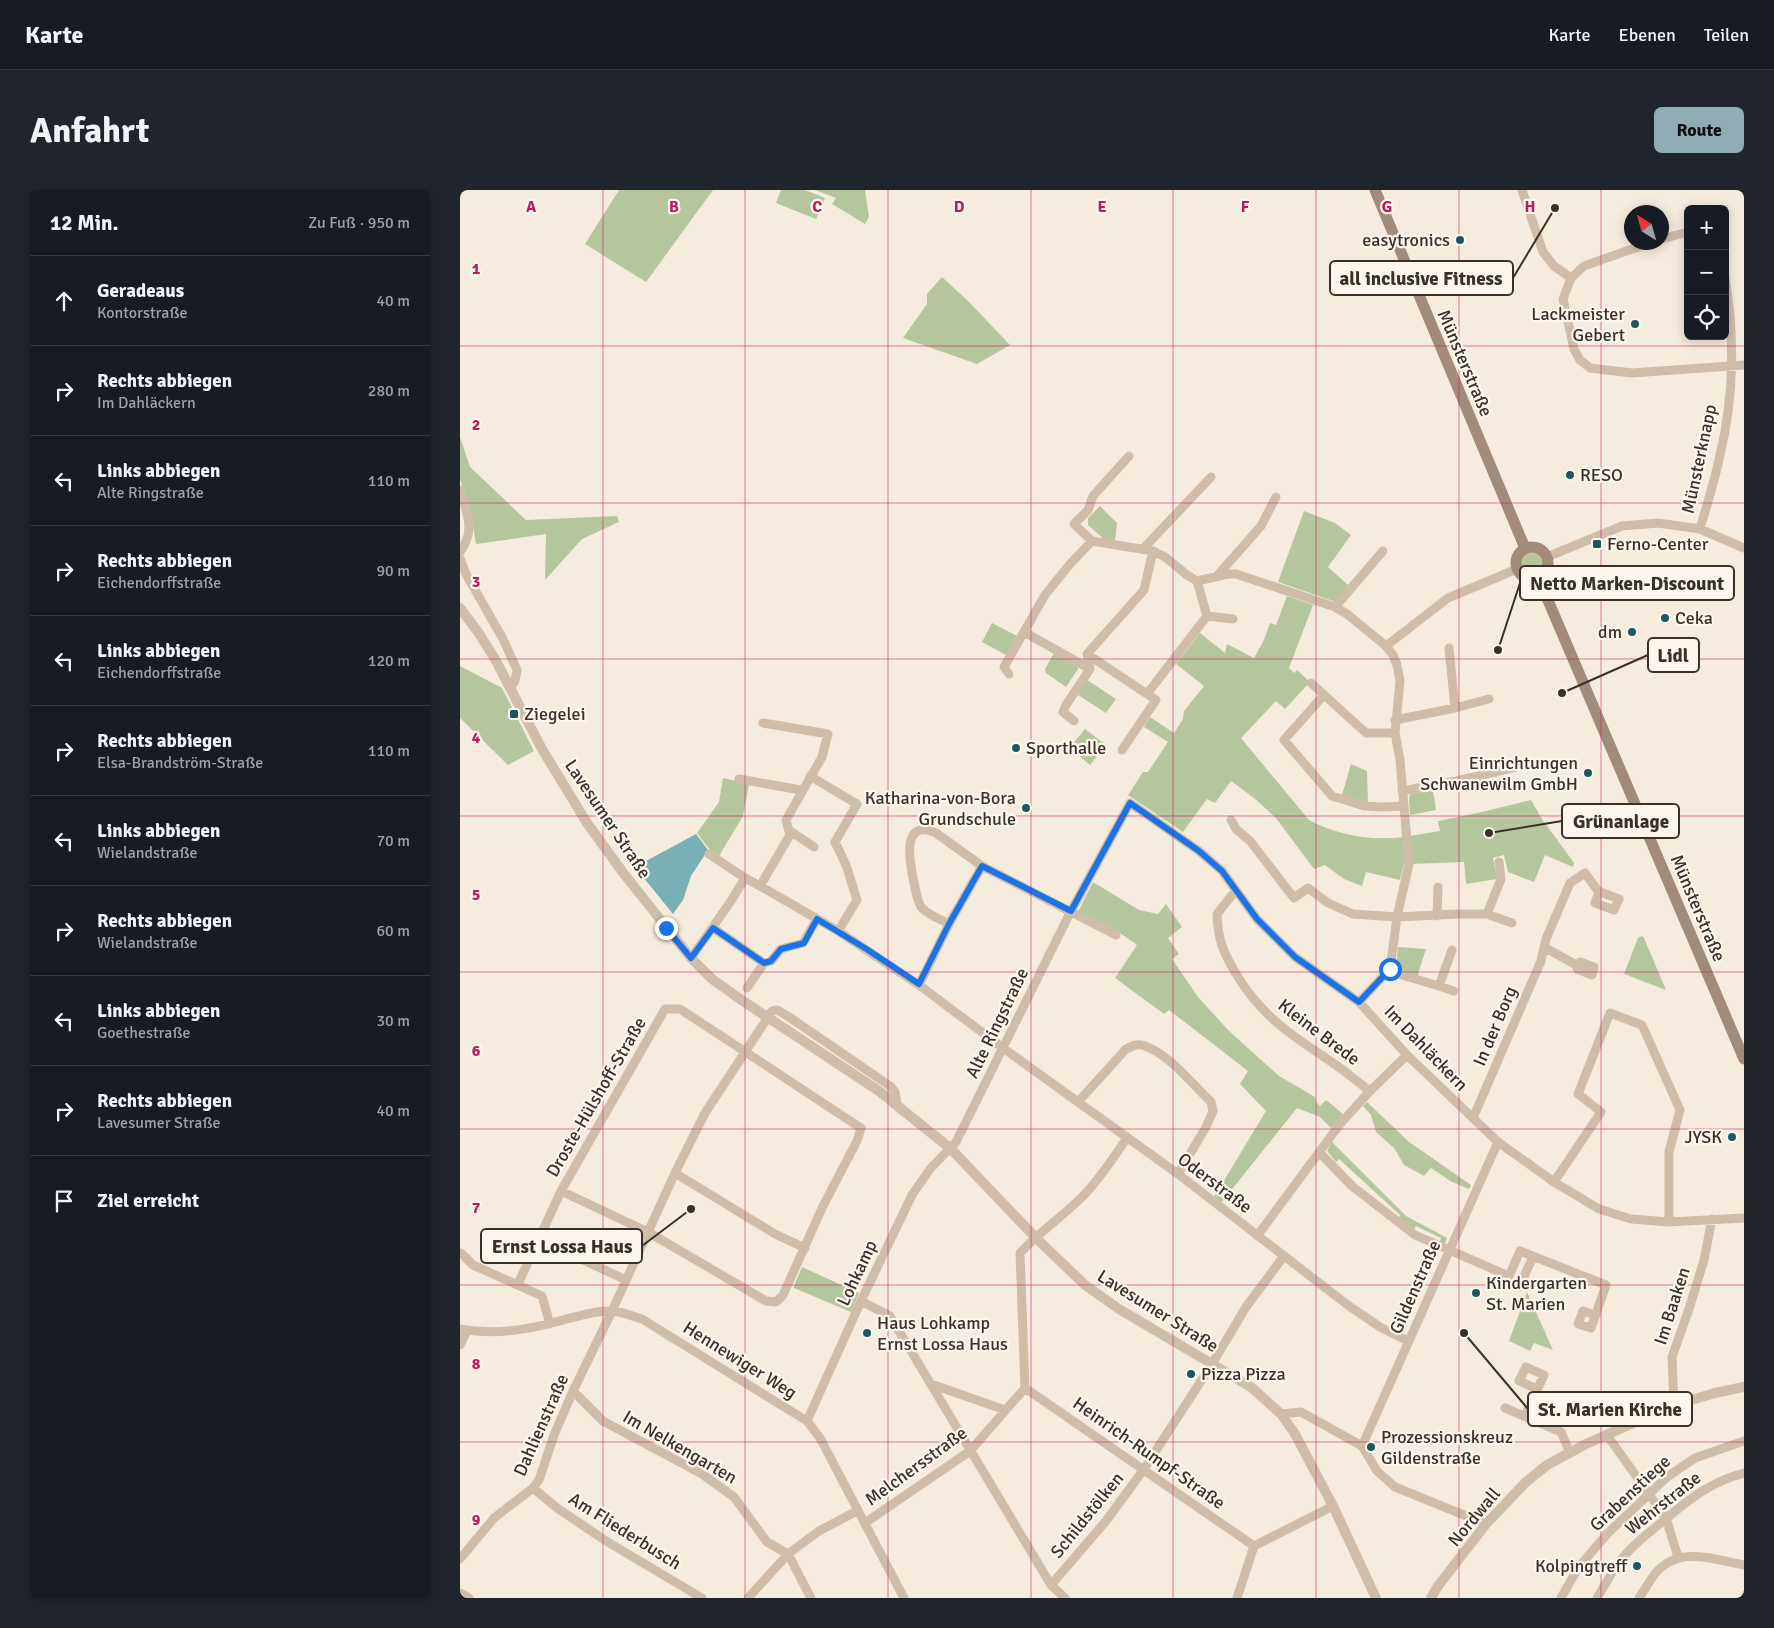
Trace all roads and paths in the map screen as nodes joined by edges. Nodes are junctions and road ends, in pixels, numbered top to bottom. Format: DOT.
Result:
graph roads {
  1 [pos="1375,190"];
  2 [pos="1522,190"];
  3 [pos="1684,233"];
  4 [pos="1669,237"];
  5 [pos="1629,250"];
  6 [pos="1571,278"];
  7 [pos="1728,295"];
  8 [pos="1731,365"];
  9 [pos="1744,365"];
  10 [pos="1129,456"];
  11 [pos="1211,477"];
  12 [pos="460,490"];
  13 [pos="1276,497"];
  14 [pos="1700,529"];
  15 [pos="1092,541"];
  16 [pos="1525,548"];
  17 [pos="1744,548"];
  18 [pos="1143,549"];
  19 [pos="1153,551"];
  20 [pos="1383,551"];
  21 [pos="460,552"];
  22 [pos="1546,557"];
  23 [pos="460,558"];
  24 [pos="1517,569"];
  25 [pos="1217,576"];
  26 [pos="1538,578"];
  27 [pos="1197,581"];
  28 [pos="1335,607"];
  29 [pos="460,608"];
  30 [pos="1207,616"];
  31 [pos="1233,619"];
  32 [pos="1024,632"];
  33 [pos="1386,646"];
  34 [pos="1449,648"];
  35 [pos="1087,654"];
  36 [pos="1090,670"];
  37 [pos="1009,674"];
  38 [pos="1311,682"];
  39 [pos="510,687"];
  40 [pos="1147,694"];
  41 [pos="1323,696"];
  42 [pos="1489,699"];
  43 [pos="1455,708"];
  44 [pos="1395,720"];
  45 [pos="1074,721"];
  46 [pos="763,723"];
  47 [pos="1395,733"];
  48 [pos="1122,750"];
  49 [pos="1516,767"];
  50 [pos="810,776"];
  51 [pos="739,779"];
  52 [pos="802,790"];
  53 [pos="1402,792"];
  54 [pos="1130,803"];
  55 [pos="1404,806"];
  56 [pos="1231,820"];
  57 [pos="790,831"];
  58 [pos="814,847"];
  59 [pos="709,854"];
  60 [pos="1499,862"];
  61 [pos="982,866"];
  62 [pos="745,878"];
  63 [pos="760,886"];
  64 [pos="1438,887"];
  65 [pos="1236,890"];
  66 [pos="1599,892"];
  67 [pos="1071,911"];
  68 [pos="1488,914"];
  69 [pos="1437,916"];
  70 [pos="1397,917"];
  71 [pos="817,919"];
  72 [pos="1512,923"];
  73 [pos="949,924"];
  74 [pos="713,928"];
  75 [pos="838,931"];
  76 [pos="1116,935"];
  77 [pos="1544,947"];
  78 [pos="1452,950"];
  79 [pos="691,958"];
  80 [pos="764,963"];
  81 [pos="1578,966"];
  82 [pos="1390,969"];
  83 [pos="919,984"];
  84 [pos="1439,986"];
  85 [pos="747,988"];
  86 [pos="1454,991"];
  87 [pos="1359,1002"];
  88 [pos="767,1017"];
  89 [pos="1003,1048"];
  90 [pos="744,1052"];
  91 [pos="1407,1056"];
  92 [pos="1744,1059"];
  93 [pos="1370,1091"];
  94 [pos="1078,1102"];
  95 [pos="1472,1118"];
  96 [pos="1127,1138"];
  97 [pos="1498,1142"];
  98 [pos="951,1149"];
  99 [pos="1320,1153"];
  100 [pos="675,1173"];
  101 [pos="1178,1174"];
  102 [pos="1554,1182"];
  103 [pos="561,1191"];
  104 [pos="1744,1218"];
  105 [pos="1712,1219"];
  106 [pos="1669,1222"];
  107 [pos="648,1232"];
  108 [pos="1257,1236"];
  109 [pos="1035,1237"];
  110 [pos="538,1239"];
  111 [pos="805,1248"];
  112 [pos="1449,1250"];
  113 [pos="461,1253"];
  114 [pos="1284,1256"];
  115 [pos="1533,1256"];
  116 [pos="1509,1276"];
  117 [pos="626,1280"];
  118 [pos="518,1284"];
  119 [pos="861,1302"];
  120 [pos="612,1311"];
  121 [pos="1596,1315"];
  122 [pos="550,1324"];
  123 [pos="464,1330"];
  124 [pos="1408,1341"];
  125 [pos="460,1345"];
  126 [pos="1212,1364"];
  127 [pos="931,1384"];
  128 [pos="1744,1387"];
  129 [pos="1025,1388"];
  130 [pos="1536,1389"];
  131 [pos="573,1391"];
  132 [pos="1674,1405"];
  133 [pos="1506,1408"];
  134 [pos="1005,1410"];
  135 [pos="1281,1414"];
  136 [pos="1525,1416"];
  137 [pos="807,1421"];
  138 [pos="1607,1435"];
  139 [pos="1744,1441"];
  140 [pos="1362,1446"];
  141 [pos="970,1451"];
  142 [pos="1570,1453"];
  143 [pos="1144,1469"];
  144 [pos="1744,1472"];
  145 [pos="533,1488"];
  146 [pos="1648,1494"];
  147 [pos="1333,1506"];
  148 [pos="857,1511"];
  149 [pos="1666,1518"];
  150 [pos="864,1523"];
  151 [pos="1486,1524"];
  152 [pos="1254,1546"];
  153 [pos="788,1554"];
  154 [pos="1678,1558"];
  155 [pos="460,1559"];
  156 [pos="1744,1565"];
  157 [pos="1051,1585"];
  158 [pos="460,1593"];
  159 [pos="469,1598"];
  160 [pos="702,1598"];
  161 [pos="748,1598"];
  162 [pos="811,1598"];
  163 [pos="904,1598"];
  164 [pos="1065,1598"];
  165 [pos="1238,1598"];
  166 [pos="1376,1598"];
  167 [pos="1431,1598"];
  168 [pos="1561,1598"];
  169 [pos="1597,1598"];
  170 [pos="1639,1598"];
  1 -- 16 [label="main road, Münsterstraße"];
  2 -- 6 [label="street"];
  3 -- 4 [label="street"];
  5 -- 6 [label="street"];
  6 -- 8 [label="street"];
  7 -- 8 [label="street, Münsterknapp"];
  8 -- 9 [label="street"];
  8 -- 14 [label="street, Münsterknapp"];
  10 -- 15 [label="street"];
  11 -- 18 [label="street"];
  12 -- 21 [label="street"];
  13 -- 25 [label="street"];
  14 -- 17 [label="street"];
  14 -- 22 [label="street"];
  15 -- 18 [label="street"];
  15 -- 32 [label="street"];
  16 -- 22 [label="main road"];
  16 -- 24 [label="main road"];
  18 -- 19 [label="street"];
  19 -- 27 [label="street"];
  19 -- 35 [label="street"];
  20 -- 28 [label="street"];
  22 -- 26 [label="main road"];
  23 -- 39 [label="street"];
  24 -- 26 [label="main road"];
  24 -- 33 [label="street"];
  25 -- 27 [label="street"];
  25 -- 28 [label="street"];
  26 -- 92 [label="main road, Münsterstraße"];
  27 -- 30 [label="street"];
  28 -- 33 [label="street"];
  29 -- 39 [label="street, Lavesumer Straße"];
  30 -- 31 [label="street"];
  30 -- 40 [label="street"];
  32 -- 36 [label="street"];
  32 -- 37 [label="street"];
  33 -- 44 [label="street"];
  34 -- 43 [label="street"];
  35 -- 36 [label="street"];
  35 -- 40 [label="street"];
  36 -- 45 [label="street"];
  38 -- 41 [label="street"];
  39 -- 79 [label="street, Lavesumer Straße"];
  40 -- 48 [label="street"];
  41 -- 47 [label="street"];
  41 -- 55 [label="street"];
  42 -- 43 [label="street"];
  43 -- 44 [label="street"];
  44 -- 47 [label="street"];
  46 -- 50 [label="street"];
  47 -- 53 [label="street"];
  49 -- 53 [label="street"];
  50 -- 52 [label="street"];
  50 -- 75 [label="street"];
  51 -- 52 [label="street"];
  52 -- 57 [label="street"];
  53 -- 55 [label="street"];
  54 -- 65 [label="street, Im Dahläckern"];
  54 -- 67 [label="street, Alte Ringstraße"];
  55 -- 70 [label="street"];
  56 -- 70 [label="street"];
  57 -- 58 [label="street"];
  57 -- 63 [label="street"];
  59 -- 62 [label="street, Oderstraße"];
  60 -- 68 [label="street"];
  61 -- 67 [label="street"];
  61 -- 73 [label="street"];
  61 -- 73 [label="street"];
  62 -- 63 [label="street, Oderstraße"];
  62 -- 74 [label="street"];
  63 -- 71 [label="street, Oderstraße"];
  64 -- 69 [label="street"];
  65 -- 87 [label="street, Im Dahläckern"];
  65 -- 93 [label="street, Kleine Brede"];
  66 -- 77 [label="street, In der Borg"];
  67 -- 76 [label="street"];
  67 -- 89 [label="street, Alte Ringstraße"];
  68 -- 69 [label="street"];
  68 -- 72 [label="street"];
  69 -- 70 [label="street"];
  70 -- 82 [label="street"];
  71 -- 75 [label="street, Oderstraße"];
  71 -- 80 [label="street"];
  73 -- 83 [label="street"];
  74 -- 79 [label="street"];
  74 -- 80 [label="street"];
  75 -- 83 [label="street, Oderstraße"];
  77 -- 81 [label="street"];
  77 -- 95 [label="street, In der Borg"];
  78 -- 84 [label="street"];
  79 -- 88 [label="street, Lavesumer Straße"];
  80 -- 85 [label="street"];
  82 -- 84 [label="street"];
  82 -- 87 [label="street"];
  83 -- 89 [label="street, Oderstraße"];
  84 -- 86 [label="street"];
  87 -- 91 [label="street, Im Dahläckern"];
  88 -- 90 [label="street, Dahlienstraße"];
  88 -- 98 [label="street, Lavesumer Straße"];
  89 -- 94 [label="street, Oderstraße"];
  89 -- 98 [label="street, Alte Ringstraße"];
  90 -- 100 [label="street, Dahlienstraße"];
  90 -- 103 [label="street, Droste-Hülshoff-Straße"];
  90 -- 111 [label="street"];
  91 -- 93 [label="street"];
  91 -- 95 [label="street, Im Dahläckern"];
  93 -- 99 [label="street"];
  94 -- 96 [label="street, Oderstraße"];
  94 -- 101 [label="street"];
  95 -- 97 [label="street, Im Dahläckern"];
  96 -- 101 [label="street, Oderstraße"];
  96 -- 109 [label="street"];
  97 -- 102 [label="street, Im Dahläckern"];
  97 -- 112 [label="street, Gildenstraße"];
  98 -- 109 [label="street, Lavesumer Straße"];
  98 -- 119 [label="street, Lohkamp"];
  99 -- 108 [label="street"];
  99 -- 112 [label="street"];
  100 -- 107 [label="street, Dahlienstraße"];
  100 -- 111 [label="street"];
  101 -- 108 [label="street, Oderstraße"];
  102 -- 106 [label="street, Im Dahläckern"];
  102 -- 106 [label="street"];
  103 -- 107 [label="street"];
  103 -- 110 [label="street, Droste-Hülshoff-Straße"];
  104 -- 105 [label="street, Im Dahläckern"];
  105 -- 106 [label="street, Im Dahläckern"];
  105 -- 132 [label="street, Im Baaken"];
  107 -- 111 [label="street"];
  107 -- 117 [label="street, Dahlienstraße"];
  108 -- 114 [label="street, Oderstraße"];
  109 -- 126 [label="street, Lavesumer Straße"];
  109 -- 129 [label="street"];
  110 -- 117 [label="street"];
  110 -- 118 [label="street, Droste-Hülshoff-Straße"];
  112 -- 116 [label="street"];
  112 -- 124 [label="street, Gildenstraße"];
  113 -- 118 [label="street"];
  114 -- 124 [label="street, Oderstraße"];
  114 -- 126 [label="street, Schildstölken"];
  115 -- 116 [label="street"];
  115 -- 116 [label="street"];
  115 -- 121 [label="street"];
  117 -- 120 [label="street, Dahlienstraße"];
  118 -- 122 [label="street"];
  119 -- 127 [label="street"];
  119 -- 137 [label="street, Lohkamp"];
  120 -- 122 [label="street, Hennewiger Weg"];
  120 -- 131 [label="street, Dahlienstraße"];
  120 -- 137 [label="street, Hennewiger Weg"];
  122 -- 123 [label="street, Hennewiger Weg"];
  123 -- 125 [label="street"];
  124 -- 140 [label="street, Gildenstraße"];
  126 -- 135 [label="street, Lavesumer Straße"];
  126 -- 143 [label="street, Schildstölken"];
  127 -- 134 [label="street"];
  127 -- 141 [label="street"];
  128 -- 132 [label="street, Nordwall"];
  129 -- 134 [label="street, Melchersstraße"];
  129 -- 143 [label="street, Heinrich-Rumpf-Straße"];
  130 -- 136 [label="street"];
  131 -- 145 [label="street, Dahlienstraße"];
  131 -- 153 [label="street, Im Nelkengarten"];
  132 -- 138 [label="street, Nordwall"];
  133 -- 136 [label="street"];
  134 -- 141 [label="street, Melchersstraße"];
  135 -- 140 [label="street"];
  135 -- 147 [label="street, Lavesumer Straße"];
  136 -- 142 [label="street"];
  137 -- 148 [label="street, Hennewiger Weg"];
  138 -- 142 [label="street, Nordwall"];
  138 -- 146 [label="street"];
  139 -- 146 [label="street, Grabenstiege"];
  140 -- 151 [label="street"];
  141 -- 150 [label="street, Melchersstraße"];
  141 -- 157 [label="street"];
  142 -- 151 [label="street, Nordwall"];
  143 -- 152 [label="street, Heinrich-Rumpf-Straße"];
  143 -- 157 [label="street, Schildstölken"];
  144 -- 149 [label="street, Wehrstraße"];
  145 -- 155 [label="street, Dahlienstraße"];
  145 -- 160 [label="street, Am Fliederbusch"];
  146 -- 149 [label="street"];
  146 -- 168 [label="street, Grabenstiege"];
  147 -- 152 [label="street"];
  147 -- 166 [label="street, Lavesumer Straße"];
  148 -- 150 [label="street, Hennewiger Weg"];
  148 -- 153 [label="street"];
  149 -- 154 [label="street"];
  149 -- 169 [label="street, Wehrstraße"];
  150 -- 163 [label="street, Hennewiger Weg"];
  151 -- 167 [label="street, Nordwall"];
  152 -- 165 [label="street"];
  153 -- 161 [label="street"];
  153 -- 162 [label="street"];
  154 -- 156 [label="street"];
  154 -- 170 [label="street"];
  157 -- 164 [label="street"];
  158 -- 159 [label="street"];
}
